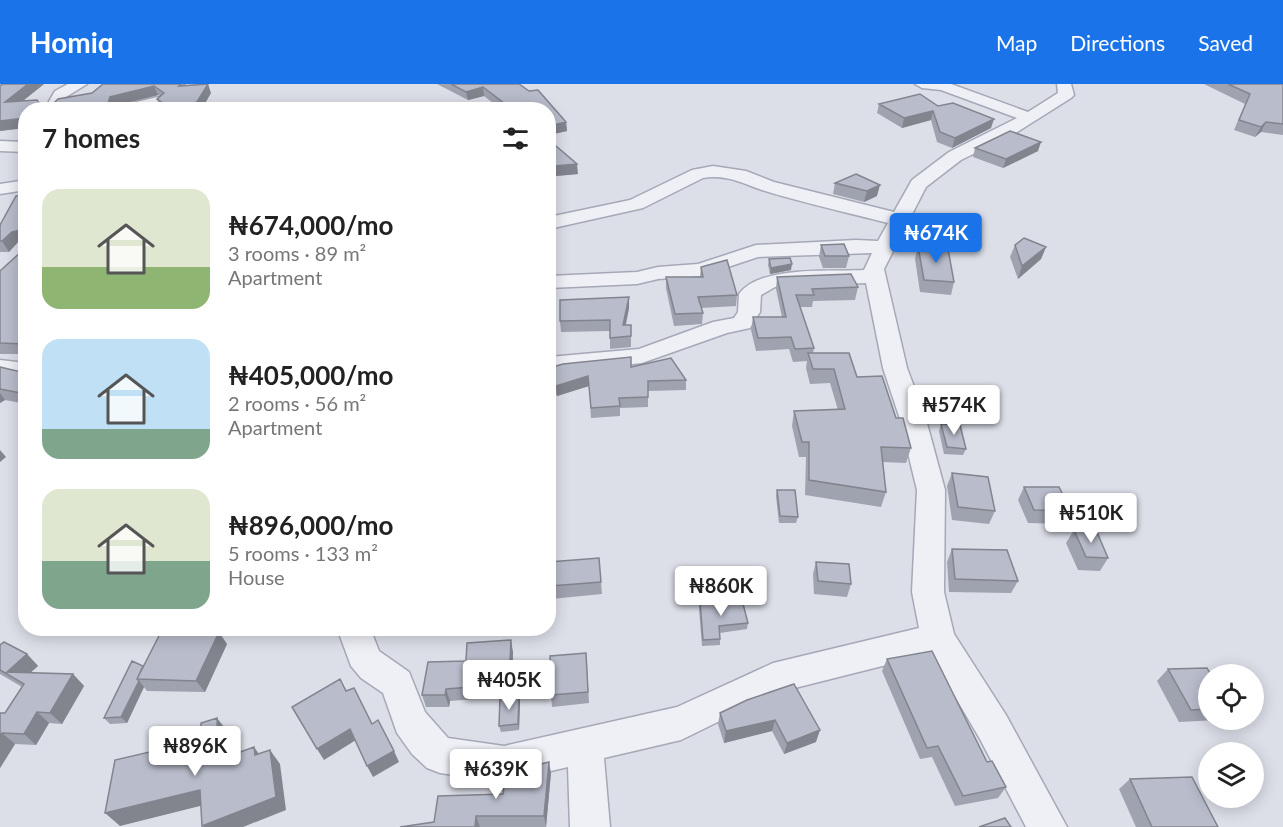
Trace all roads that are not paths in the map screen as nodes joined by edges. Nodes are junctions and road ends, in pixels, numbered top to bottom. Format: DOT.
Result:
graph roads {
  1 [pos="80,84"];
  2 [pos="922,84"];
  3 [pos="1064,84"];
  4 [pos="56,102"];
  5 [pos="1031,118"];
  6 [pos="0,146"];
  7 [pos="18,147"];
  8 [pos="18,187"];
  9 [pos="0,189"];
  10 [pos="901,220"];
  11 [pos="556,221"];
  12 [pos="886,249"];
  13 [pos="876,276"];
  14 [pos="556,282"];
  15 [pos="556,364"];
  16 [pos="0,368"];
  17 [pos="18,370"];
  18 [pos="355,636"];
  19 [pos="938,638"];
  20 [pos="585,745"];
  21 [pos="590,827"];
  22 [pos="1047,827"];
  1 -- 4 [label="street"];
  2 -- 5 [label="street"];
  3 -- 5 [label="street"];
  5 -- 10 [label="street"];
  6 -- 7 [label="street"];
  8 -- 9 [label="street"];
  10 -- 11 [label="street"];
  10 -- 12 [label="street"];
  12 -- 13 [label="street"];
  12 -- 14 [label="street"];
  13 -- 15 [label="street"];
  13 -- 19 [label="street"];
  16 -- 17 [label="street"];
  18 -- 20 [label="street"];
  19 -- 20 [label="street"];
  19 -- 22 [label="street"];
  20 -- 21 [label="street"];
}
